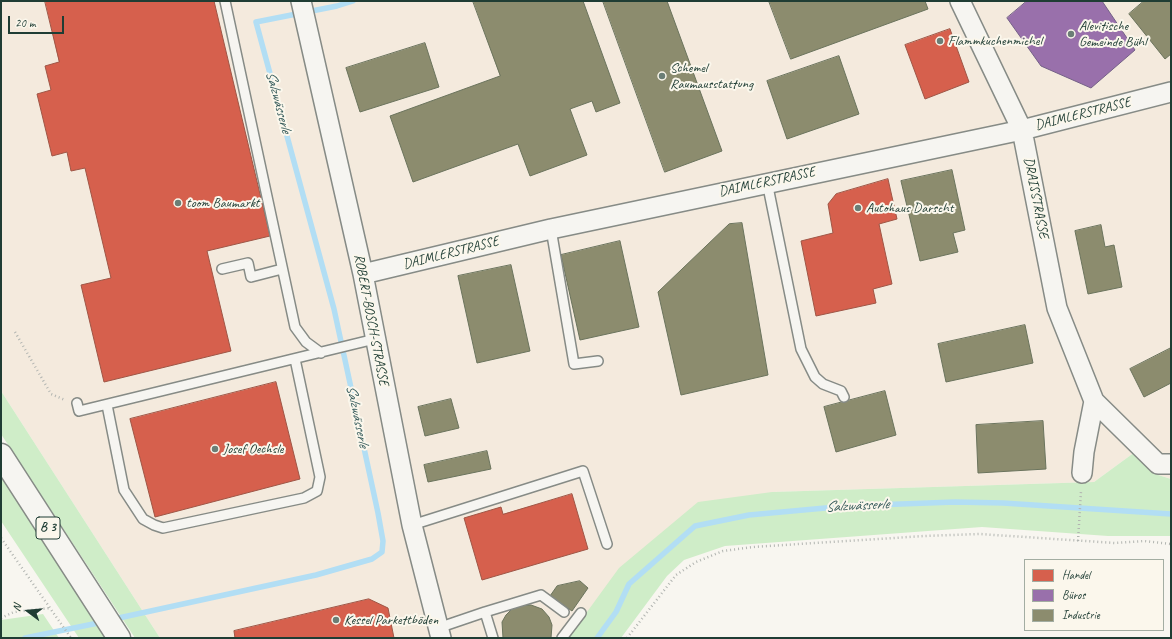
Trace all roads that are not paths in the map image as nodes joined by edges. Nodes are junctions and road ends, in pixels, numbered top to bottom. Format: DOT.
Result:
graph roads {
  1 [pos="225,1"];
  2 [pos="301,1"];
  3 [pos="960,1"];
  4 [pos="1171,92"];
  5 [pos="1022,130"];
  6 [pos="767,182"];
  7 [pos="551,229"];
  8 [pos="222,269"];
  9 [pos="282,269"];
  10 [pos="363,274"];
  11 [pos="375,339"];
  12 [pos="321,353"];
  13 [pos="296,359"];
  14 [pos="598,361"];
  15 [pos="844,397"];
  16 [pos="1094,401"];
  17 [pos="77,403"];
  18 [pos="107,405"];
  19 [pos="1,455"];
  20 [pos="1171,464"];
  21 [pos="1082,473"];
  22 [pos="412,525"];
  23 [pos="607,544"];
  24 [pos="485,612"];
  25 [pos="564,612"];
  26 [pos="581,614"];
  27 [pos="439,633"];
  28 [pos="119,638"];
  29 [pos="494,638"];
  30 [pos="562,638"];
  1 -- 9 [label="lane"];
  2 -- 10 [label="street, ROBERT-BOSCH-STRASSE"];
  3 -- 5 [label="street, DRAISSTRASSE"];
  4 -- 5 [label="street, DAIMLERSTRASSE"];
  5 -- 6 [label="street, DAIMLERSTRASSE"];
  5 -- 16 [label="street, DRAISSTRASSE"];
  6 -- 7 [label="street, DAIMLERSTRASSE"];
  6 -- 15 [label="lane"];
  7 -- 10 [label="street, DAIMLERSTRASSE"];
  7 -- 14 [label="lane"];
  8 -- 9 [label="lane"];
  9 -- 12 [label="lane"];
  10 -- 11 [label="street, ROBERT-BOSCH-STRASSE"];
  11 -- 12 [label="lane"];
  11 -- 22 [label="street, ROBERT-BOSCH-STRASSE"];
  12 -- 13 [label="lane"];
  13 -- 18 [label="lane"];
  13 -- 18 [label="lane"];
  16 -- 20 [label="street, DRAISSTRASSE"];
  16 -- 21 [label="street"];
  17 -- 18 [label="lane"];
  19 -- 28 [label="main road, B 3"];
  22 -- 23 [label="lane"];
  22 -- 27 [label="street, ROBERT-BOSCH-STRASSE"];
  24 -- 25 [label="lane"];
  24 -- 27 [label="lane"];
  24 -- 29 [label="lane"];
  26 -- 30 [label="lane"];
}
